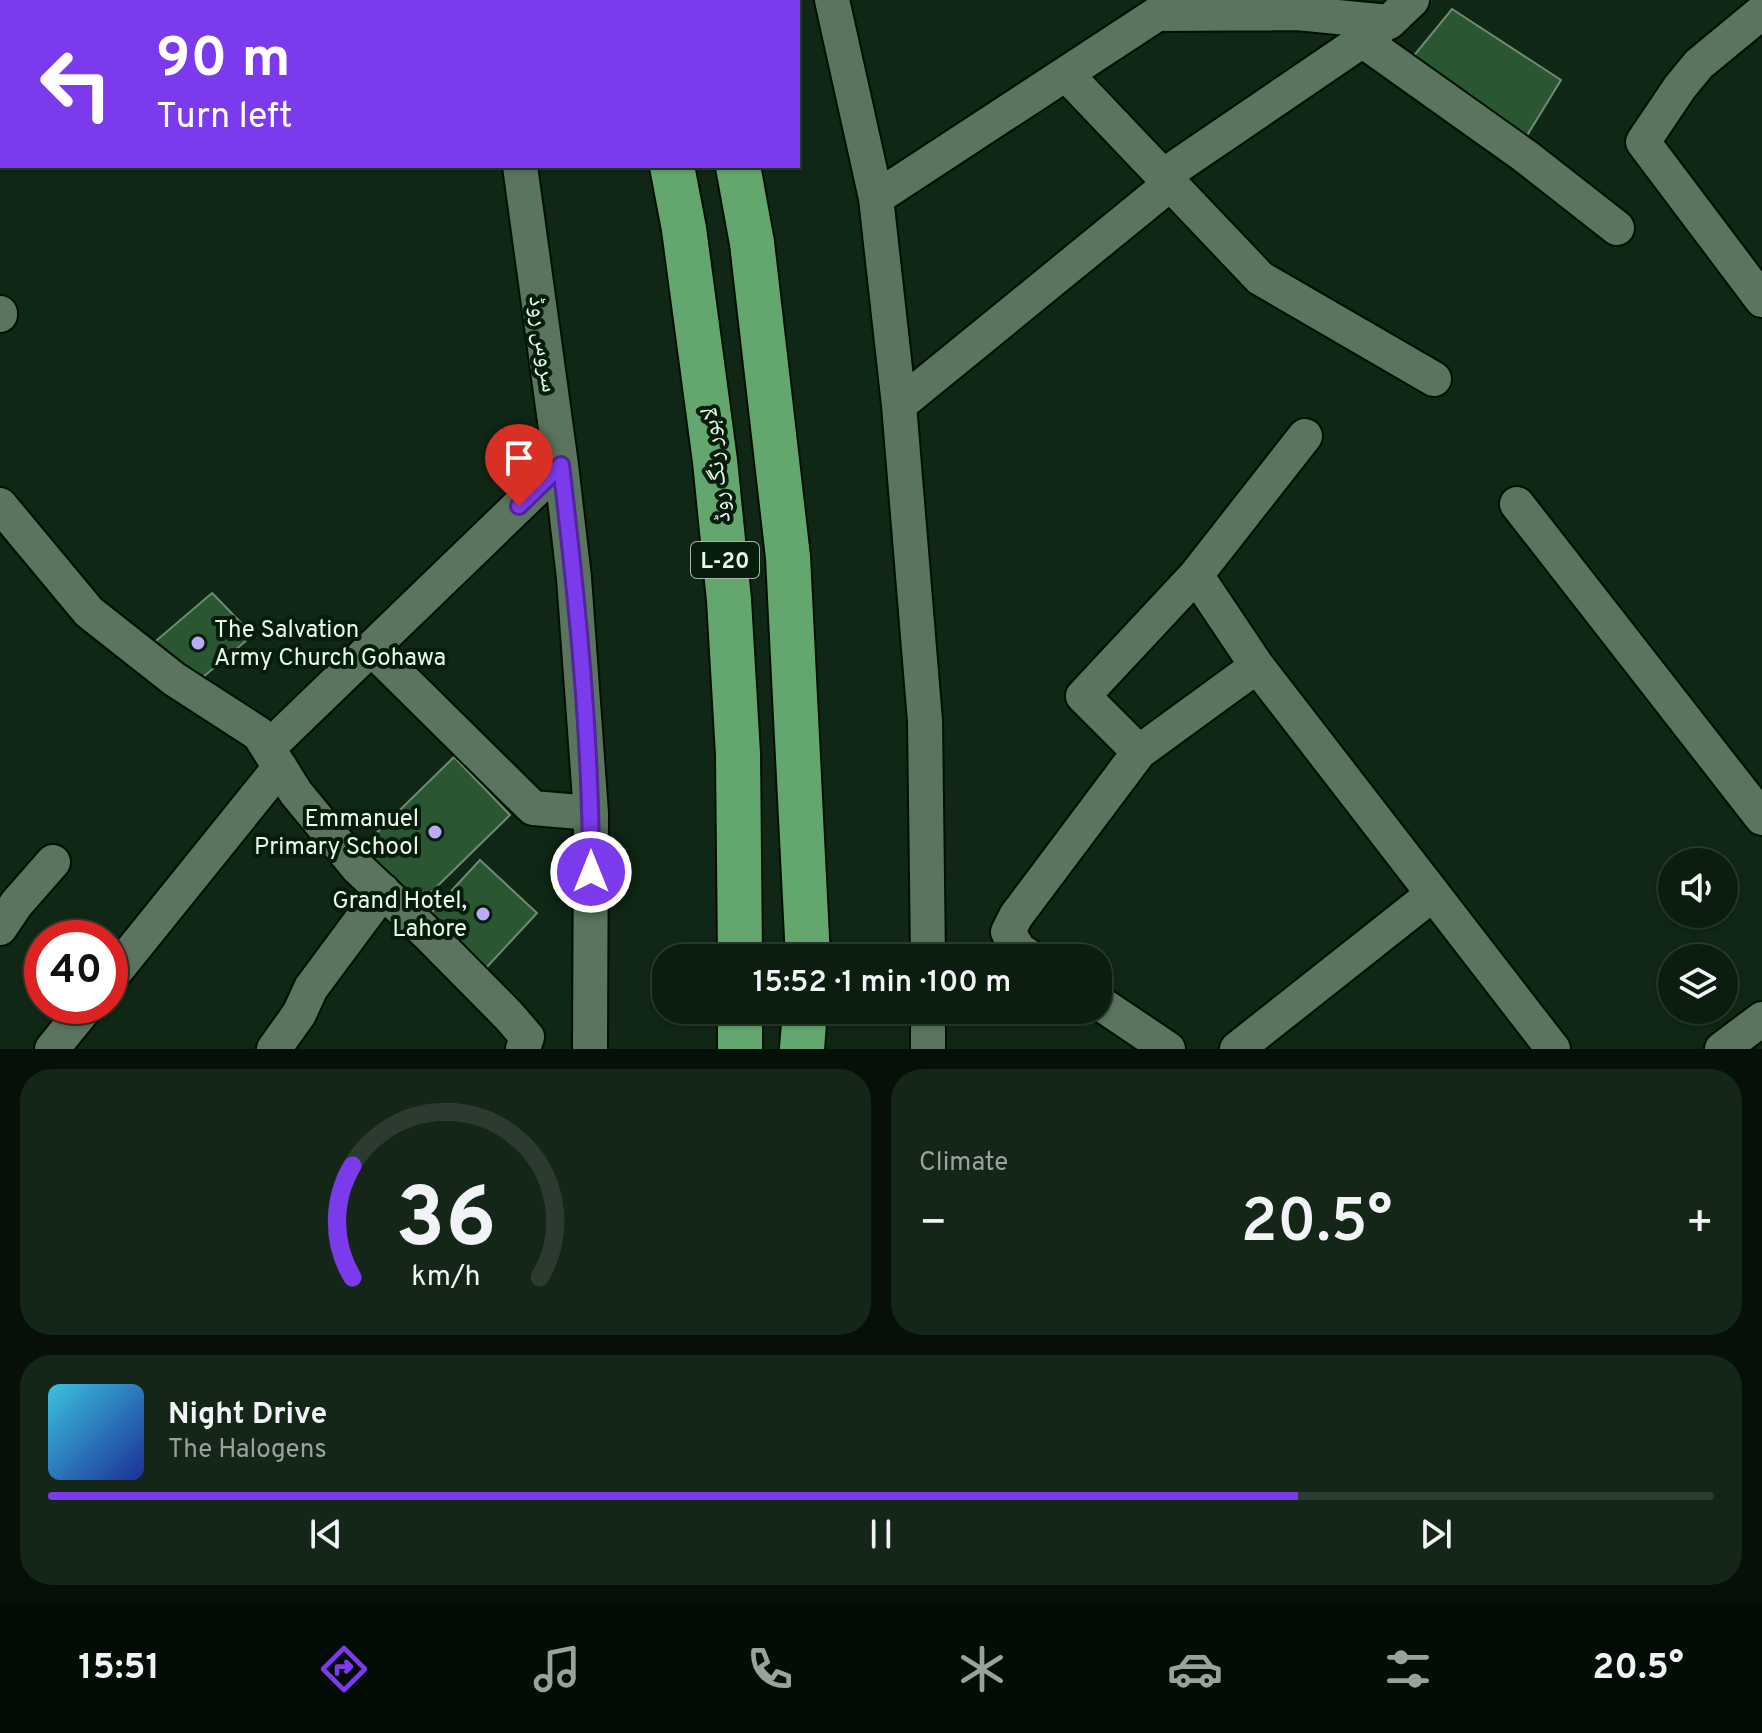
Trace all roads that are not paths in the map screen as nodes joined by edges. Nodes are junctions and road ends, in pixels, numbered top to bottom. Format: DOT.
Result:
graph roads {
  1 [pos="832,0"];
  2 [pos="1762,12"];
  3 [pos="1388,21"];
  4 [pos="1066,74"];
  5 [pos="520,168"];
  6 [pos="672,168"];
  7 [pos="738,168"];
  8 [pos="1166,180"];
  9 [pos="876,198"];
  10 [pos="1617,228"];
  11 [pos="1762,300"];
  12 [pos="1434,379"];
  13 [pos="899,405"];
  14 [pos="1305,436"];
  15 [pos="561,465"];
  16 [pos="1517,504"];
  17 [pos="0,505"];
  18 [pos="1196,575"];
  19 [pos="371,648"];
  20 [pos="1257,666"];
  21 [pos="1139,752"];
  22 [pos="274,758"];
  23 [pos="591,813"];
  24 [pos="1762,818"];
  25 [pos="53,862"];
  26 [pos="383,891"];
  27 [pos="1433,894"];
  28 [pos="0,928"];
  29 [pos="740,944"];
  30 [pos="807,944"];
  31 [pos="928,944"];
  32 [pos="1015,944"];
  33 [pos="128,954"];
  34 [pos="1112,1011"];
  35 [pos="1762,1019"];
  36 [pos="72,1024"];
  37 [pos="740,1024"];
  38 [pos="804,1024"];
  39 [pos="928,1024"];
  40 [pos="52,1049"];
  41 [pos="274,1049"];
  42 [pos="523,1049"];
  43 [pos="590,1049"];
  44 [pos="740,1049"];
  45 [pos="802,1049"];
  46 [pos="928,1049"];
  47 [pos="1168,1049"];
  48 [pos="1237,1049"];
  49 [pos="1553,1049"];
  50 [pos="1722,1049"];
  1 -- 9 [label="street"];
  2 -- 11 [label="street"];
  3 -- 4 [label="street"];
  3 -- 8 [label="street"];
  3 -- 10 [label="street"];
  4 -- 8 [label="street"];
  4 -- 9 [label="street"];
  5 -- 15 [label="street, سروس روڈ"];
  6 -- 29 [label="highway, لاہور رنگ روڈ / L-20"];
  7 -- 30 [label="highway, L-20"];
  8 -- 12 [label="street"];
  8 -- 13 [label="street"];
  9 -- 13 [label="street"];
  13 -- 31 [label="street"];
  14 -- 18 [label="street"];
  15 -- 19 [label="street"];
  15 -- 23 [label="street, سروس روڈ"];
  16 -- 24 [label="street"];
  17 -- 22 [label="street"];
  18 -- 20 [label="street"];
  18 -- 21 [label="street"];
  19 -- 22 [label="street"];
  19 -- 23 [label="street"];
  20 -- 21 [label="street"];
  20 -- 27 [label="street"];
  21 -- 32 [label="street"];
  22 -- 26 [label="street"];
  22 -- 33 [label="street"];
  23 -- 43 [label="street, سروس روڈ"];
  25 -- 28 [label="street"];
  26 -- 41 [label="street"];
  26 -- 42 [label="street"];
  27 -- 48 [label="street"];
  27 -- 49 [label="street"];
  34 -- 47 [label="street"];
  35 -- 50 [label="street"];
  36 -- 40 [label="street"];
  37 -- 44 [label="highway"];
  38 -- 45 [label="highway"];
  39 -- 46 [label="street"];
}
